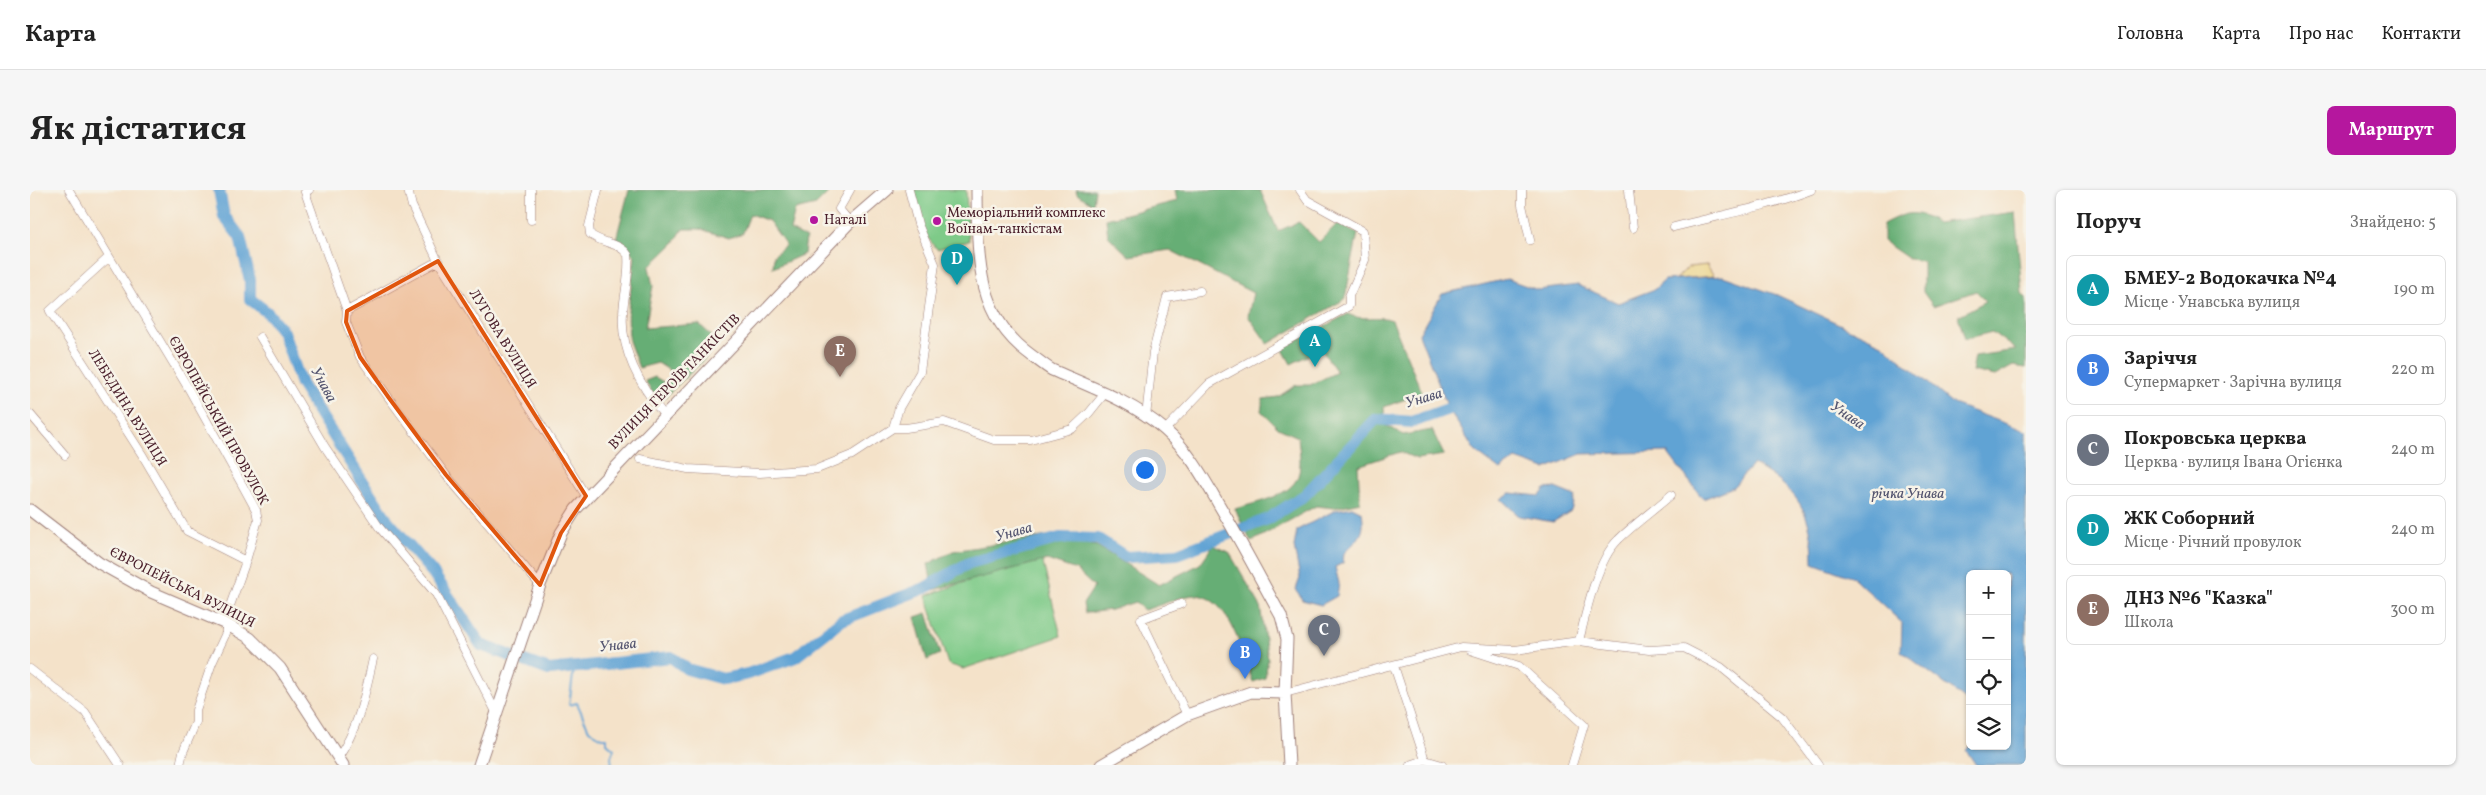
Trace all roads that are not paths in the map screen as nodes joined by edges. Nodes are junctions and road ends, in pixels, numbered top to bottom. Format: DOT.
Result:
graph roads {
  1 [pos="69,190"];
  2 [pos="309,190"];
  3 [pos="408,190"];
  4 [pos="531,190"];
  5 [pos="598,190"];
  6 [pos="850,190"];
  7 [pos="887,190"];
  8 [pos="909,190"];
  9 [pos="1300,190"];
  10 [pos="1522,190"];
  11 [pos="1629,190"];
  12 [pos="1811,190"];
  13 [pos="977,193"];
  14 [pos="531,220"];
  15 [pos="850,222"];
  16 [pos="1674,227"];
  17 [pos="1633,228"];
  18 [pos="1530,240"];
  19 [pos="108,258"];
  20 [pos="438,261"];
  21 [pos="1200,291"];
  22 [pos="348,311"];
  23 [pos="260,337"];
  24 [pos="1106,392"];
  25 [pos="30,414"];
  26 [pos="664,415"];
  27 [pos="1146,417"];
  28 [pos="893,428"];
  29 [pos="1165,430"];
  30 [pos="65,455"];
  31 [pos="640,459"];
  32 [pos="1671,495"];
  33 [pos="586,496"];
  34 [pos="30,510"];
  35 [pos="246,561"];
  36 [pos="540,585"];
  37 [pos="1181,604"];
  38 [pos="226,624"];
  39 [pos="1579,641"];
  40 [pos="1461,647"];
  41 [pos="373,659"];
  42 [pos="1394,666"];
  43 [pos="30,669"];
  44 [pos="1285,693"];
  45 [pos="498,709"];
  46 [pos="1187,715"];
  47 [pos="1425,760"];
  48 [pos="341,761"];
  49 [pos="120,765"];
  50 [pos="180,765"];
  51 [pos="478,765"];
  52 [pos="1101,765"];
  53 [pos="1288,765"];
  54 [pos="1410,765"];
  55 [pos="1442,765"];
  56 [pos="1572,765"];
  57 [pos="1818,765"];
  1 -- 19 [label="street, ЄВРОПЕЙСЬКИЙ ПРОВУЛОК"];
  2 -- 22 [label="street"];
  3 -- 20 [label="street, ЛУГОВА ВУЛИЦЯ"];
  4 -- 14 [label="street"];
  5 -- 26 [label="street"];
  6 -- 15 [label="street"];
  7 -- 15 [label="street, ВУЛИЦЯ ГЕРОЇВ ТАНКІСТІВ"];
  8 -- 28 [label="street"];
  9 -- 29 [label="street"];
  10 -- 18 [label="street"];
  11 -- 17 [label="street"];
  12 -- 16 [label="street"];
  13 -- 24 [label="street"];
  15 -- 26 [label="street, ВУЛИЦЯ ГЕРОЇВ ТАНКІСТІВ"];
  19 -- 35 [label="street, ЄВРОПЕЙСЬКИЙ ПРОВУЛОК"];
  19 -- 35 [label="street, ЛЕБЕДИНА ВУЛИЦЯ"];
  20 -- 22 [label="street"];
  20 -- 33 [label="street, ЛУГОВА ВУЛИЦЯ"];
  21 -- 27 [label="street"];
  22 -- 36 [label="street"];
  23 -- 45 [label="street"];
  24 -- 27 [label="street"];
  24 -- 28 [label="street"];
  25 -- 30 [label="street"];
  26 -- 33 [label="street, ВУЛИЦЯ ГЕРОЇВ ТАНКІСТІВ"];
  27 -- 29 [label="street"];
  28 -- 31 [label="street"];
  29 -- 44 [label="street"];
  32 -- 39 [label="street"];
  33 -- 36 [label="street, ВУЛИЦЯ ГЕРОЇВ ТАНКІСТІВ"];
  34 -- 38 [label="street, ЄВРОПЕЙСЬКА ВУЛИЦЯ"];
  35 -- 38 [label="street, ЄВРОПЕЙСЬКИЙ ПРОВУЛОК"];
  36 -- 45 [label="street, ВУЛИЦЯ ГЕРОЇВ ТАНКІСТІВ"];
  37 -- 46 [label="street"];
  38 -- 48 [label="street, ЄВРОПЕЙСЬКА ВУЛИЦЯ"];
  38 -- 50 [label="street, ЄВРОПЕЙСЬКИЙ ПРОВУЛОК"];
  39 -- 40 [label="street"];
  39 -- 57 [label="street"];
  40 -- 42 [label="street"];
  40 -- 56 [label="street"];
  41 -- 48 [label="street, ЄВРОПЕЙСЬКА ВУЛИЦЯ"];
  42 -- 44 [label="street"];
  42 -- 47 [label="street"];
  43 -- 49 [label="street"];
  44 -- 46 [label="street"];
  44 -- 53 [label="street"];
  45 -- 51 [label="street, ВУЛИЦЯ ГЕРОЇВ ТАНКІСТІВ"];
  46 -- 52 [label="street"];
  47 -- 54 [label="street"];
  47 -- 55 [label="street"];
}
